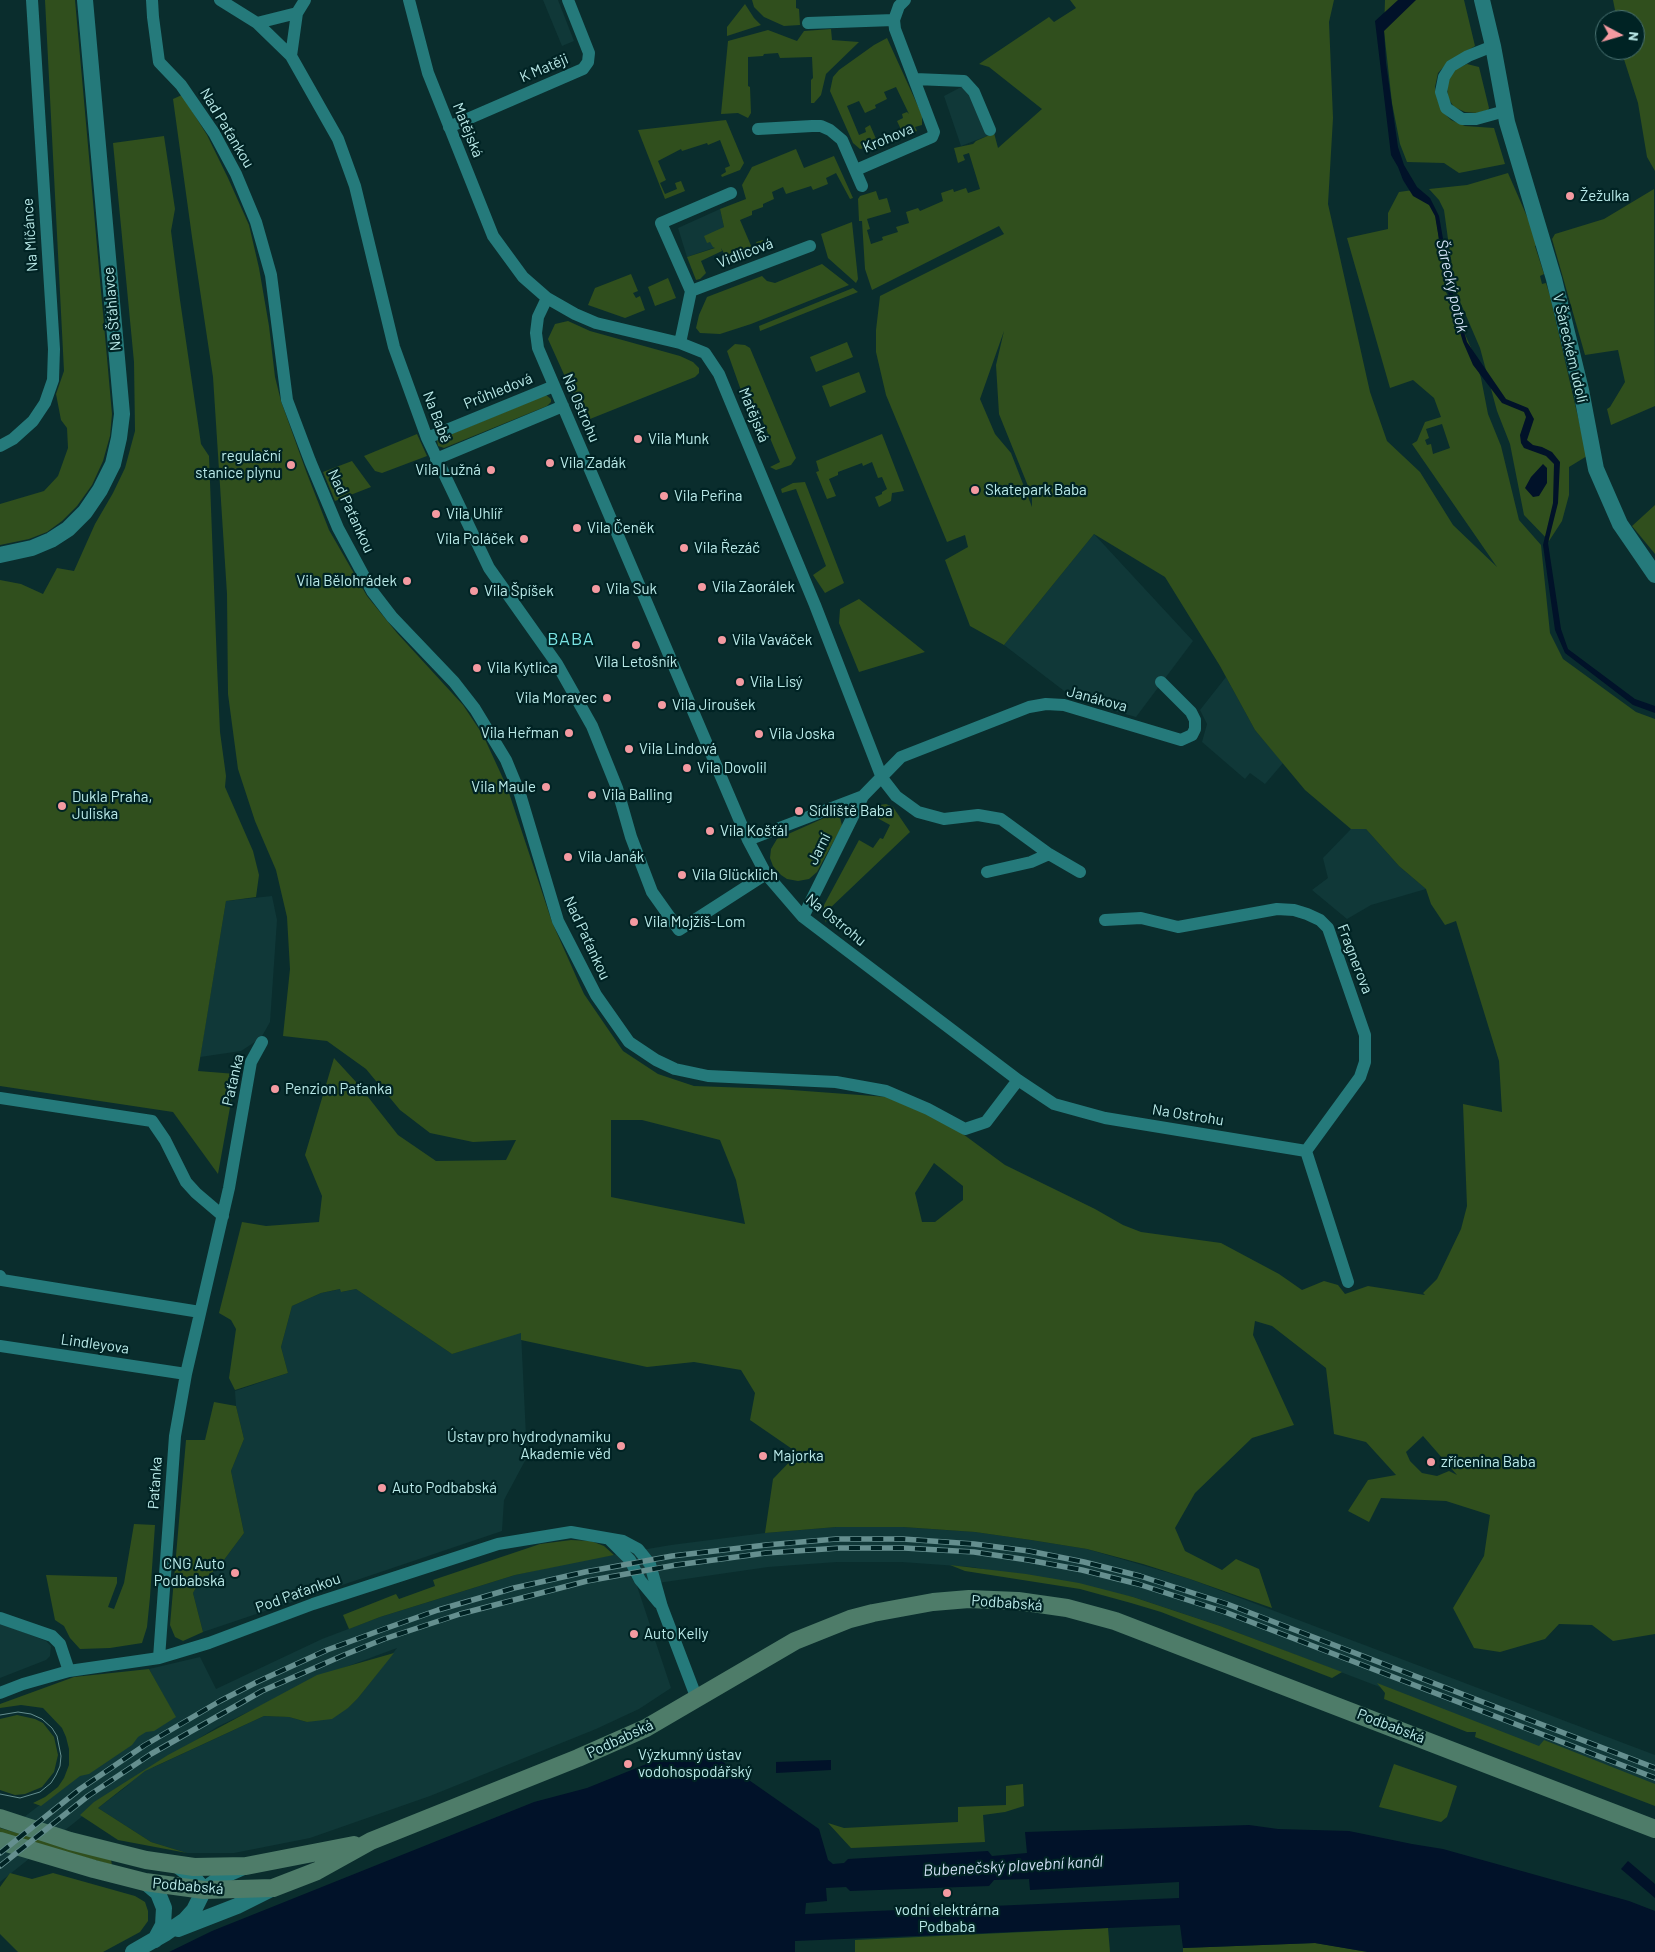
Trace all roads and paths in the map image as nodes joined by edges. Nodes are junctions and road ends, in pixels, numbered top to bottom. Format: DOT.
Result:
graph roads {
  1 [pos="32,0"];
  2 [pos="85,0"];
  3 [pos="152,0"];
  4 [pos="220,0"];
  5 [pos="305,0"];
  6 [pos="409,0"];
  7 [pos="568,0"];
  8 [pos="905,0"];
  9 [pos="1482,0"];
  10 [pos="297,13"];
  11 [pos="894,20"];
  12 [pos="257,23"];
  13 [pos="808,23"];
  14 [pos="1493,46"];
  15 [pos="291,56"];
  16 [pos="915,79"];
  17 [pos="1504,112"];
  18 [pos="450,127"];
  19 [pos="758,129"];
  20 [pos="990,130"];
  21 [pos="856,170"];
  22 [pos="862,186"];
  23 [pos="731,193"];
  24 [pos="810,246"];
  25 [pos="691,291"];
  26 [pos="547,298"];
  27 [pos="680,343"];
  28 [pos="554,386"];
  29 [pos="563,406"];
  30 [pos="427,438"];
  31 [pos="0,446"];
  32 [pos="436,458"];
  33 [pos="0,555"];
  34 [pos="1655,575"];
  35 [pos="1161,682"];
  36 [pos="882,778"];
  37 [pos="864,796"];
  38 [pos="748,840"];
  39 [pos="1049,854"];
  40 [pos="987,872"];
  41 [pos="1080,872"];
  42 [pos="766,874"];
  43 [pos="803,917"];
  44 [pos="1105,920"];
  45 [pos="262,1042"];
  46 [pos="1018,1080"];
  47 [pos="0,1098"];
  48 [pos="1306,1151"];
  49 [pos="223,1216"];
  50 [pos="0,1276"];
  51 [pos="1348,1282"];
  52 [pos="200,1312"];
  53 [pos="0,1346"];
  54 [pos="186,1374"];
  55 [pos="0,1618"];
  56 [pos="159,1658"];
  57 [pos="69,1671"];
  58 [pos="0,1693"];
  59 [pos="697,1700"];
  60 [pos="0,1818"];
  61 [pos="1655,1829"];
  62 [pos="0,1840"];
  63 [pos="371,1841"];
  64 [pos="177,1865"];
  65 [pos="246,1866"];
  66 [pos="145,1882"];
  67 [pos="273,1888"];
  68 [pos="204,1890"];
  69 [pos="161,1936"];
  70 [pos="133,1952"];
  1 -- 31 [label="street, Na Míčánce"];
  2 -- 33 [label="street, Na Šťáhlavce"];
  3 -- 46 [label="street, Nad Paťankou"];
  4 -- 12 [label="street, Na Babě"];
  5 -- 10 [label="street"];
  6 -- 18 [label="street, Matějská"];
  7 -- 18 [label="street, K Matěji"];
  8 -- 11 [label="street"];
  9 -- 14 [label="street, V Šáreckém údolí"];
  10 -- 12 [label="street"];
  10 -- 15 [label="street"];
  11 -- 13 [label="street"];
  11 -- 16 [label="street, Krohova"];
  12 -- 15 [label="street, Na Babě"];
  14 -- 17 [label="street, V Šáreckém údolí"];
  14 -- 17 [label="street"];
  15 -- 30 [label="street, Na Babě"];
  16 -- 20 [label="street"];
  16 -- 21 [label="street, Krohova"];
  17 -- 34 [label="street, V Šáreckém údolí"];
  18 -- 26 [label="street, Matějská"];
  19 -- 21 [label="street, Krohova"];
  21 -- 22 [label="street, Krohova"];
  23 -- 25 [label="street"];
  24 -- 25 [label="street, Vidlicová"];
  25 -- 27 [label="street"];
  26 -- 27 [label="street, Matějská"];
  26 -- 28 [label="street, Na Ostrohu"];
  27 -- 36 [label="street, Matějská"];
  28 -- 29 [label="street, Na Ostrohu"];
  28 -- 30 [label="street, Průhledová"];
  29 -- 32 [label="street"];
  29 -- 38 [label="street, Na Ostrohu"];
  30 -- 32 [label="street, Na Babě"];
  32 -- 42 [label="street, Na Babě"];
  35 -- 36 [label="street, Janákova"];
  36 -- 37 [label="street, Jarní"];
  36 -- 39 [label="street, Matějská"];
  37 -- 38 [label="street, Jarní"];
  37 -- 43 [label="street, Jarní"];
  38 -- 42 [label="street, Na Ostrohu"];
  39 -- 40 [label="street"];
  39 -- 41 [label="street, Matějská"];
  42 -- 43 [label="street, Na Ostrohu"];
  43 -- 46 [label="street, Na Ostrohu"];
  44 -- 48 [label="street, Fragnerova"];
  45 -- 49 [label="street, Paťanka"];
  46 -- 48 [label="street, Na Ostrohu"];
  47 -- 49 [label="street"];
  48 -- 51 [label="street"];
  49 -- 52 [label="street, Paťanka"];
  50 -- 52 [label="street"];
  52 -- 54 [label="street, Paťanka"];
  53 -- 54 [label="street, Lindleyova"];
  54 -- 56 [label="street, Paťanka"];
  55 -- 57 [label="street"];
  56 -- 57 [label="street, Pod Paťankou"];
  56 -- 59 [label="street, Pod Paťankou"];
  57 -- 58 [label="street, Pod Paťankou"];
  59 -- 61 [label="main road, Podbabská"];
  59 -- 63 [label="main road, Podbabská"];
  60 -- 64 [label="main road, Podbabská"];
  62 -- 66 [label="main road, Podbabská"];
  63 -- 65 [label="main road, Podbabská"];
  63 -- 67 [label="main road, Podbabská"];
  64 -- 65 [label="main road, Podbabská"];
  64 -- 68 [label="street"];
  65 -- 68 [label="street"];
  66 -- 68 [label="main road, Podbabská"];
  66 -- 69 [label="street"];
  67 -- 68 [label="main road, Podbabská"];
  67 -- 69 [label="street"];
  68 -- 69 [label="street"];
  69 -- 70 [label="street"];
}
